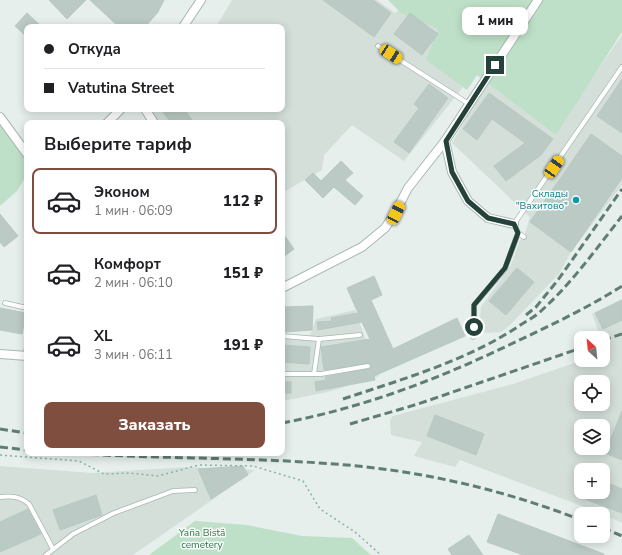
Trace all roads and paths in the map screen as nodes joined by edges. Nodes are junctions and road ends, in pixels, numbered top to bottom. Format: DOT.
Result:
graph roads {
  1 [pos="201,0"];
  2 [pos="538,0"];
  3 [pos="185,24"];
  4 [pos="378,46"];
  5 [pos="622,67"];
  6 [pos="470,104"];
  7 [pos="118,112"];
  8 [pos="0,117"];
  9 [pos="110,120"];
  10 [pos="446,141"];
  11 [pos="24,150"];
  12 [pos="514,224"];
  13 [pos="518,233"];
  14 [pos="524,237"];
  15 [pos="285,286"];
  16 [pos="5,303"];
  17 [pos="24,307"];
  18 [pos="360,335"];
  19 [pos="285,336"];
  20 [pos="473,338"];
  21 [pos="319,339"];
  22 [pos="0,354"];
  23 [pos="24,356"];
  24 [pos="368,366"];
  25 [pos="285,374"];
  26 [pos="314,374"];
  27 [pos="0,455"];
  28 [pos="195,490"];
  29 [pos="0,497"];
  30 [pos="54,549"];
  31 [pos="46,555"];
  32 [pos="381,555"];
  1 -- 3 [label="street"];
  2 -- 6 [label="street"];
  4 -- 6 [label="lane"];
  5 -- 12 [label="lane"];
  6 -- 10 [label="street"];
  7 -- 9 [label="street"];
  8 -- 11 [label="street"];
  10 -- 12 [label="street"];
  10 -- 15 [label="street"];
  12 -- 13 [label="lane"];
  13 -- 14 [label="lane"];
  13 -- 20 [label="lane"];
  16 -- 17 [label="lane"];
  18 -- 21 [label="lane"];
  19 -- 21 [label="lane"];
  21 -- 26 [label="lane"];
  22 -- 23 [label="street"];
  24 -- 26 [label="lane"];
  25 -- 26 [label="lane"];
  27 -- 32 [label="path"];
  28 -- 30 [label="lane"];
  29 -- 30 [label="lane"];
  30 -- 31 [label="lane"];
}
